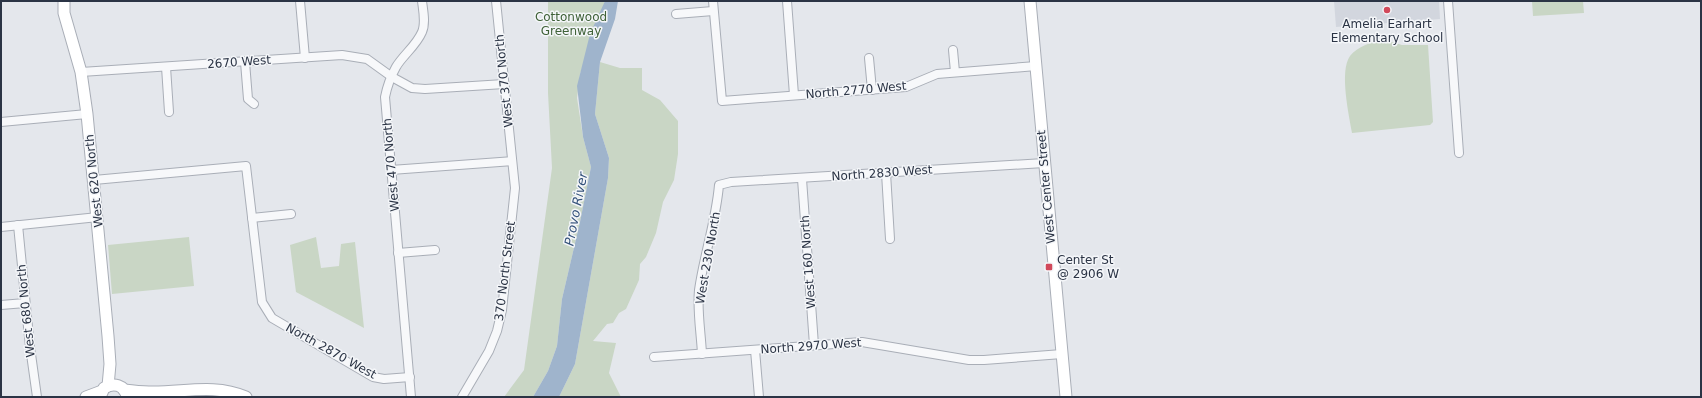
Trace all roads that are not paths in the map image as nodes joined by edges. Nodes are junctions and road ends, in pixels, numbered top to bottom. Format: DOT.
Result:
graph roads {
  1 [pos="64,1"];
  2 [pos="300,1"];
  3 [pos="422,1"];
  4 [pos="496,1"];
  5 [pos="713,1"];
  6 [pos="787,1"];
  7 [pos="1030,1"];
  8 [pos="1448,1"];
  9 [pos="713,11"];
  10 [pos="676,14"];
  11 [pos="953,50"];
  12 [pos="305,58"];
  13 [pos="869,58"];
  14 [pos="245,62"];
  15 [pos="1036,66"];
  16 [pos="166,67"];
  17 [pos="81,72"];
  18 [pos="955,72"];
  19 [pos="392,77"];
  20 [pos="504,84"];
  21 [pos="872,90"];
  22 [pos="794,95"];
  23 [pos="254,104"];
  24 [pos="169,112"];
  25 [pos="87,114"];
  26 [pos="1,122"];
  27 [pos="1459,153"];
  28 [pos="512,161"];
  29 [pos="1044,163"];
  30 [pos="391,170"];
  31 [pos="886,172"];
  32 [pos="802,179"];
  33 [pos="94,180"];
  34 [pos="720,185"];
  35 [pos="291,214"];
  36 [pos="98,217"];
  37 [pos="252,218"];
  38 [pos="18,225"];
  39 [pos="1,227"];
  40 [pos="890,239"];
  41 [pos="435,250"];
  42 [pos="398,253"];
  43 [pos="25,303"];
  44 [pos="1,305"];
  45 [pos="814,345"];
  46 [pos="755,350"];
  47 [pos="702,354"];
  48 [pos="1062,354"];
  49 [pos="654,357"];
  50 [pos="410,377"];
  51 [pos="113,391"];
  52 [pos="150,392"];
  53 [pos="37,397"];
  54 [pos="86,397"];
  55 [pos="138,397"];
  56 [pos="246,397"];
  57 [pos="411,397"];
  58 [pos="462,397"];
  59 [pos="759,397"];
  60 [pos="1066,397"];
  1 -- 17 [label="street, West 620 North"];
  2 -- 12 [label="street"];
  3 -- 19 [label="street, West 470 North"];
  4 -- 20 [label="street, West 370 North"];
  5 -- 9 [label="street"];
  6 -- 22 [label="street"];
  7 -- 15 [label="street, West Center Street"];
  8 -- 27 [label="street"];
  9 -- 10 [label="street"];
  9 -- 22 [label="street, North 2770 West"];
  11 -- 18 [label="street"];
  12 -- 14 [label="street, 2670 West"];
  12 -- 19 [label="street, 2670 West"];
  13 -- 21 [label="street"];
  14 -- 16 [label="street, 2670 West"];
  14 -- 23 [label="street"];
  15 -- 18 [label="street, North 2770 West"];
  15 -- 29 [label="street, West Center Street"];
  16 -- 17 [label="street, 2670 West"];
  16 -- 24 [label="street"];
  17 -- 25 [label="street, West 620 North"];
  18 -- 21 [label="street, North 2770 West"];
  19 -- 20 [label="street, 2670 West"];
  19 -- 30 [label="street, West 470 North"];
  20 -- 28 [label="street, West 370 North"];
  21 -- 22 [label="street, North 2770 West"];
  25 -- 26 [label="street"];
  25 -- 33 [label="street, West 620 North"];
  28 -- 30 [label="street"];
  28 -- 58 [label="street, 370 North Street"];
  29 -- 31 [label="street, North 2830 West"];
  29 -- 48 [label="street, West Center Street"];
  30 -- 42 [label="street, West 470 North"];
  31 -- 32 [label="street, North 2830 West"];
  31 -- 40 [label="street"];
  32 -- 34 [label="street, North 2830 West"];
  32 -- 45 [label="street, West 160 North"];
  33 -- 36 [label="street, West 620 North"];
  33 -- 37 [label="street"];
  34 -- 47 [label="street, West 230 North"];
  35 -- 37 [label="street"];
  36 -- 38 [label="street"];
  36 -- 51 [label="street, West 620 North"];
  37 -- 50 [label="street, North 2870 West"];
  38 -- 39 [label="street"];
  38 -- 43 [label="street, West 680 North"];
  41 -- 42 [label="street"];
  42 -- 50 [label="street, West 470 North"];
  43 -- 44 [label="street"];
  43 -- 53 [label="street, West 680 North"];
  45 -- 46 [label="street, North 2970 West"];
  45 -- 48 [label="street, North 2970 West"];
  46 -- 47 [label="street, North 2970 West"];
  46 -- 59 [label="street"];
  47 -- 49 [label="street, North 2970 West"];
  48 -- 60 [label="street, West Center Street"];
  50 -- 57 [label="street, West 470 North"];
  51 -- 52 [label="street"];
  51 -- 54 [label="street"];
  52 -- 55 [label="street"];
  52 -- 56 [label="street"];
}
